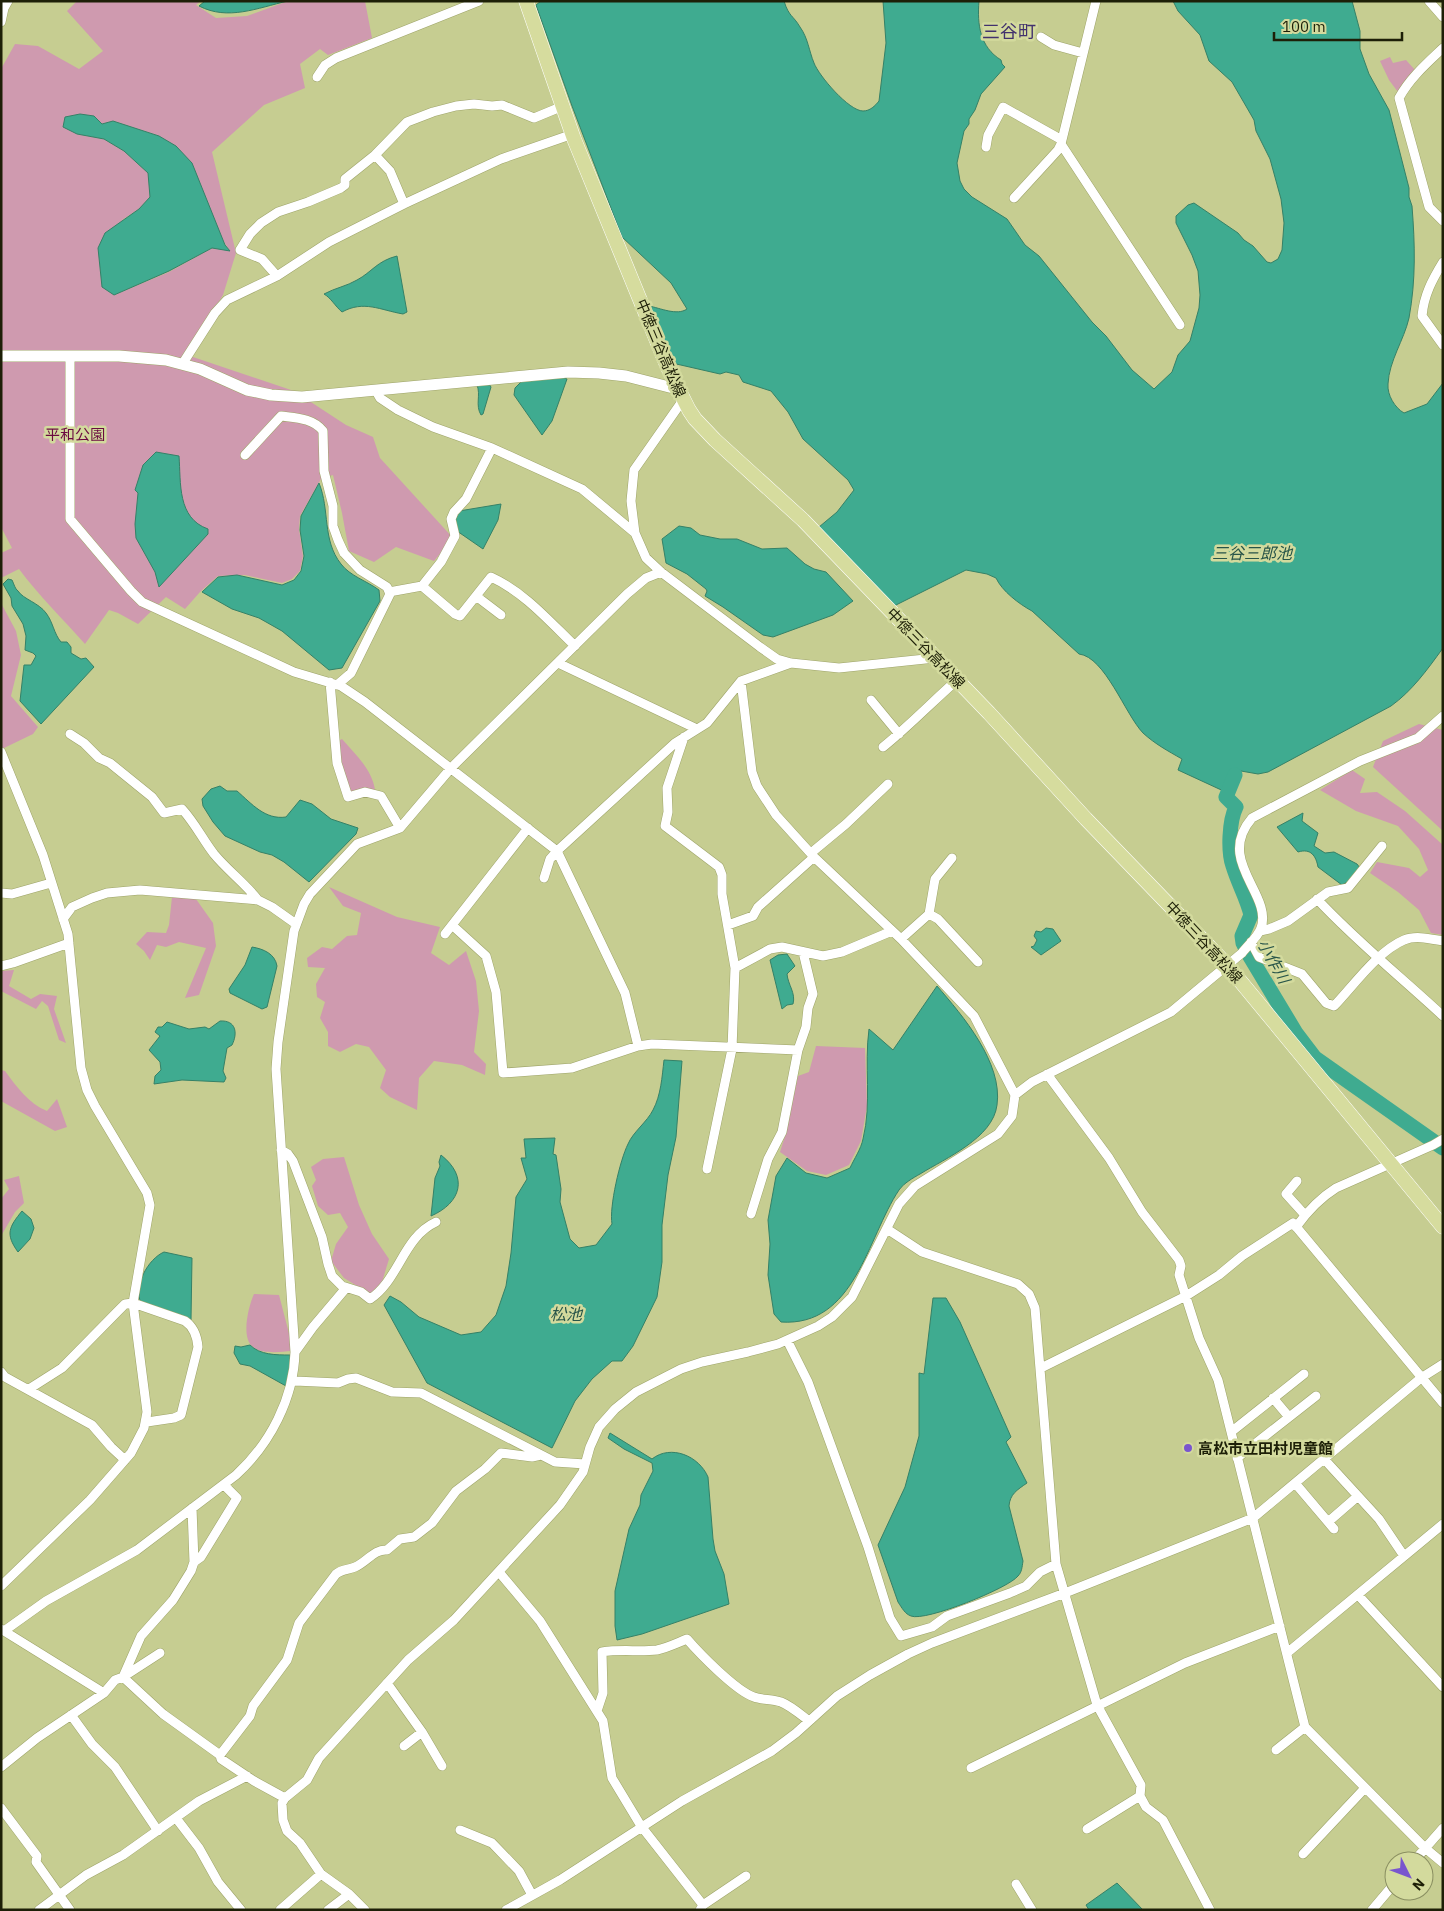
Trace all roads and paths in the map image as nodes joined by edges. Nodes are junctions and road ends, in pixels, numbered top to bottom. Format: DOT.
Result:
graph roads {
  1 [pos="8,1"];
  2 [pos="479,1"];
  3 [pos="526,1"];
  4 [pos="1096,1"];
  5 [pos="1429,1"];
  6 [pos="1443,16"];
  7 [pos="1,22"];
  8 [pos="1041,37"];
  9 [pos="1443,48"];
  10 [pos="1083,53"];
  11 [pos="317,77"];
  12 [pos="563,106"];
  13 [pos="573,134"];
  14 [pos="1062,142"];
  15 [pos="986,147"];
  16 [pos="375,155"];
  17 [pos="1014,198"];
  18 [pos="404,204"];
  19 [pos="1443,220"];
  20 [pos="1443,262"];
  21 [pos="277,276"];
  22 [pos="1180,325"];
  23 [pos="1443,345"];
  24 [pos="1,356"];
  25 [pos="70,356"];
  26 [pos="183,364"];
  27 [pos="376,391"];
  28 [pos="680,394"];
  29 [pos="492,448"];
  30 [pos="246,455"];
  31 [pos="635,533"];
  32 [pos="661,572"];
  33 [pos="422,586"];
  34 [pos="389,592"];
  35 [pos="476,596"];
  36 [pos="501,615"];
  37 [pos="575,646"];
  38 [pos="935,658"];
  39 [pos="558,663"];
  40 [pos="791,663"];
  41 [pos="957,680"];
  42 [pos="741,681"];
  43 [pos="334,684"];
  44 [pos="872,700"];
  45 [pos="1443,716"];
  46 [pos="697,729"];
  47 [pos="70,734"];
  48 [pos="899,734"];
  49 [pos="684,737"];
  50 [pos="883,747"];
  51 [pos="1,752"];
  52 [pos="451,768"];
  53 [pos="888,784"];
  54 [pos="400,828"];
  55 [pos="528,828"];
  56 [pos="1382,846"];
  57 [pos="557,851"];
  58 [pos="812,855"];
  59 [pos="952,858"];
  60 [pos="544,878"];
  61 [pos="52,883"];
  62 [pos="1,893"];
  63 [pos="1317,899"];
  64 [pos="258,900"];
  65 [pos="929,914"];
  66 [pos="63,919"];
  67 [pos="296,924"];
  68 [pos="452,924"];
  69 [pos="728,925"];
  70 [pos="892,931"];
  71 [pos="1260,931"];
  72 [pos="445,934"];
  73 [pos="901,939"];
  74 [pos="1443,941"];
  75 [pos="69,943"];
  76 [pos="1250,943"];
  77 [pos="803,952"];
  78 [pos="1379,957"];
  79 [pos="978,962"];
  80 [pos="1227,964"];
  81 [pos="1,966"];
  82 [pos="735,968"];
  83 [pos="1443,1016"];
  84 [pos="638,1046"];
  85 [pos="732,1049"];
  86 [pos="798,1050"];
  87 [pos="1048,1074"];
  88 [pos="1015,1095"];
  89 [pos="1443,1139"];
  90 [pos="281,1150"];
  91 [pos="1391,1164"];
  92 [pos="707,1169"];
  93 [pos="1297,1181"];
  94 [pos="751,1214"];
  95 [pos="1305,1216"];
  96 [pos="436,1222"];
  97 [pos="1296,1227"];
  98 [pos="1443,1227"];
  99 [pos="887,1229"];
  100 [pos="346,1288"];
  101 [pos="1186,1296"];
  102 [pos="133,1303"];
  103 [pos="786,1340"];
  104 [pos="295,1352"];
  105 [pos="1443,1364"];
  106 [pos="1041,1368"];
  107 [pos="1,1372"];
  108 [pos="1304,1374"];
  109 [pos="1422,1378"];
  110 [pos="295,1381"];
  111 [pos="29,1389"];
  112 [pos="1316,1396"];
  113 [pos="1273,1398"];
  114 [pos="1443,1402"];
  115 [pos="1289,1417"];
  116 [pos="147,1422"];
  117 [pos="1231,1432"];
  118 [pos="541,1455"];
  119 [pos="1237,1458"];
  120 [pos="1324,1459"];
  121 [pos="126,1460"];
  122 [pos="585,1464"];
  123 [pos="1295,1483"];
  124 [pos="224,1484"];
  125 [pos="1358,1496"];
  126 [pos="192,1508"];
  127 [pos="1253,1518"];
  128 [pos="1443,1524"];
  129 [pos="1404,1556"];
  130 [pos="194,1562"];
  131 [pos="1056,1564"];
  132 [pos="499,1572"];
  133 [pos="1,1586"];
  134 [pos="1065,1593"];
  135 [pos="1358,1595"];
  136 [pos="1280,1626"];
  137 [pos="3,1630"];
  138 [pos="160,1653"];
  139 [pos="1287,1653"];
  140 [pos="123,1677"];
  141 [pos="387,1683"];
  142 [pos="1443,1687"];
  143 [pos="104,1693"];
  144 [pos="1097,1705"];
  145 [pos="596,1711"];
  146 [pos="71,1715"];
  147 [pos="809,1721"];
  148 [pos="1305,1727"];
  149 [pos="422,1732"];
  150 [pos="404,1746"];
  151 [pos="1276,1750"];
  152 [pos="220,1755"];
  153 [pos="442,1766"];
  154 [pos="1,1767"];
  155 [pos="971,1768"];
  156 [pos="248,1776"];
  157 [pos="1365,1788"];
  158 [pos="1140,1796"];
  159 [pos="285,1798"];
  160 [pos="1,1808"];
  161 [pos="176,1818"];
  162 [pos="641,1826"];
  163 [pos="1443,1828"];
  164 [pos="1087,1829"];
  165 [pos="460,1830"];
  166 [pos="158,1831"];
  167 [pos="1425,1848"];
  168 [pos="1422,1851"];
  169 [pos="1303,1854"];
  170 [pos="1443,1863"];
  171 [pos="322,1874"];
  172 [pos="746,1876"];
  173 [pos="1016,1884"];
  174 [pos="349,1894"];
  175 [pos="532,1895"];
  176 [pos="60,1896"];
  177 [pos="1384,1896"];
  178 [pos="702,1907"];
  179 [pos="39,1910"];
  180 [pos="70,1910"];
  181 [pos="241,1910"];
  182 [pos="280,1910"];
  183 [pos="328,1910"];
  184 [pos="365,1910"];
  185 [pos="506,1910"];
  186 [pos="1032,1910"];
  187 [pos="1210,1910"];
  188 [pos="1372,1910"];
  1 -- 7 [label="street"];
  2 -- 11 [label="street"];
  3 -- 12 [label="main road, 中徳三谷高松線"];
  4 -- 10 [label="street"];
  5 -- 6 [label="street"];
  8 -- 10 [label="street"];
  9 -- 19 [label="street"];
  10 -- 14 [label="street"];
  12 -- 13 [label="main road, 中徳三谷高松線"];
  12 -- 16 [label="street"];
  13 -- 18 [label="street"];
  13 -- 28 [label="main road, 中徳三谷高松線"];
  14 -- 15 [label="street"];
  14 -- 17 [label="street"];
  14 -- 22 [label="street"];
  16 -- 18 [label="street"];
  16 -- 21 [label="street"];
  18 -- 21 [label="street"];
  20 -- 23 [label="street"];
  21 -- 26 [label="street"];
  24 -- 25 [label="street"];
  25 -- 26 [label="street"];
  25 -- 43 [label="street"];
  26 -- 27 [label="street"];
  27 -- 28 [label="street"];
  27 -- 29 [label="street"];
  28 -- 31 [label="street"];
  28 -- 38 [label="main road, 中徳三谷高松線"];
  29 -- 31 [label="street"];
  29 -- 33 [label="street"];
  30 -- 34 [label="street"];
  31 -- 32 [label="street"];
  32 -- 37 [label="street"];
  32 -- 40 [label="street"];
  33 -- 34 [label="street"];
  33 -- 35 [label="street"];
  34 -- 43 [label="street"];
  35 -- 36 [label="street"];
  35 -- 37 [label="street"];
  37 -- 39 [label="street"];
  38 -- 40 [label="street"];
  38 -- 41 [label="main road, 中徳三谷高松線"];
  39 -- 46 [label="street"];
  39 -- 52 [label="street"];
  40 -- 42 [label="street"];
  41 -- 48 [label="street"];
  41 -- 80 [label="main road, 中徳三谷高松線"];
  42 -- 46 [label="street"];
  42 -- 58 [label="street"];
  43 -- 52 [label="street"];
  43 -- 54 [label="street"];
  44 -- 48 [label="street"];
  45 -- 71 [label="street"];
  46 -- 49 [label="street"];
  47 -- 64 [label="street"];
  48 -- 50 [label="street"];
  49 -- 57 [label="street"];
  49 -- 69 [label="street"];
  51 -- 61 [label="street"];
  52 -- 54 [label="street"];
  52 -- 55 [label="street"];
  53 -- 58 [label="street"];
  54 -- 67 [label="street"];
  55 -- 57 [label="street"];
  55 -- 68 [label="street"];
  56 -- 63 [label="street"];
  57 -- 60 [label="street"];
  57 -- 84 [label="street"];
  58 -- 69 [label="street"];
  58 -- 70 [label="street"];
  59 -- 65 [label="street"];
  61 -- 62 [label="street"];
  61 -- 66 [label="street"];
  63 -- 71 [label="street"];
  63 -- 78 [label="street"];
  64 -- 66 [label="street"];
  64 -- 67 [label="street"];
  65 -- 73 [label="street"];
  65 -- 79 [label="street"];
  66 -- 75 [label="street"];
  67 -- 90 [label="street"];
  68 -- 72 [label="street"];
  68 -- 84 [label="street"];
  69 -- 82 [label="street"];
  70 -- 73 [label="street"];
  70 -- 77 [label="street"];
  71 -- 76 [label="street"];
  73 -- 88 [label="street"];
  74 -- 78 [label="street"];
  75 -- 81 [label="street"];
  75 -- 102 [label="street"];
  76 -- 78 [label="street"];
  76 -- 80 [label="street"];
  77 -- 82 [label="street"];
  77 -- 86 [label="street"];
  78 -- 83 [label="street"];
  80 -- 87 [label="street"];
  80 -- 91 [label="main road, 中徳三谷高松線"];
  82 -- 85 [label="street"];
  84 -- 85 [label="street"];
  85 -- 86 [label="street"];
  85 -- 92 [label="street"];
  86 -- 94 [label="street"];
  87 -- 88 [label="street"];
  87 -- 101 [label="street"];
  88 -- 99 [label="street"];
  89 -- 91 [label="street"];
  90 -- 100 [label="street"];
  90 -- 104 [label="street"];
  91 -- 95 [label="street"];
  91 -- 98 [label="main road, 中徳三谷高松線"];
  93 -- 95 [label="street"];
  95 -- 97 [label="street"];
  96 -- 100 [label="street"];
  97 -- 101 [label="street"];
  97 -- 109 [label="street"];
  99 -- 103 [label="street"];
  99 -- 106 [label="street"];
  100 -- 104 [label="street"];
  101 -- 106 [label="street"];
  101 -- 117 [label="street"];
  102 -- 111 [label="street"];
  102 -- 116 [label="street"];
  102 -- 116 [label="street"];
  103 -- 122 [label="street"];
  103 -- 131 [label="street"];
  104 -- 124 [label="street"];
  105 -- 109 [label="street"];
  106 -- 131 [label="street"];
  107 -- 111 [label="street"];
  108 -- 113 [label="street"];
  109 -- 114 [label="street"];
  109 -- 120 [label="street"];
  110 -- 118 [label="street"];
  111 -- 121 [label="street"];
  112 -- 115 [label="street"];
  113 -- 115 [label="street"];
  113 -- 117 [label="street"];
  115 -- 119 [label="street"];
  116 -- 121 [label="street"];
  117 -- 119 [label="street"];
  118 -- 122 [label="street"];
  118 -- 152 [label="street"];
  119 -- 127 [label="street"];
  120 -- 123 [label="street"];
  120 -- 125 [label="street"];
  121 -- 133 [label="street"];
  122 -- 132 [label="street"];
  123 -- 125 [label="street"];
  123 -- 127 [label="street"];
  124 -- 126 [label="street"];
  124 -- 130 [label="street"];
  125 -- 129 [label="street"];
  126 -- 130 [label="street"];
  126 -- 137 [label="street"];
  127 -- 134 [label="street"];
  127 -- 136 [label="street"];
  128 -- 129 [label="street"];
  129 -- 135 [label="street"];
  130 -- 140 [label="street"];
  131 -- 134 [label="street"];
  132 -- 141 [label="street"];
  132 -- 145 [label="street"];
  134 -- 144 [label="street"];
  134 -- 147 [label="street"];
  135 -- 139 [label="street"];
  135 -- 142 [label="street"];
  136 -- 139 [label="street"];
  136 -- 144 [label="street"];
  137 -- 143 [label="street"];
  138 -- 140 [label="street"];
  139 -- 148 [label="street"];
  140 -- 143 [label="street"];
  140 -- 152 [label="street"];
  141 -- 149 [label="street"];
  141 -- 159 [label="street"];
  143 -- 146 [label="street"];
  144 -- 155 [label="street"];
  144 -- 158 [label="street"];
  145 -- 147 [label="street"];
  145 -- 162 [label="street"];
  146 -- 154 [label="street"];
  146 -- 166 [label="street"];
  147 -- 162 [label="street"];
  148 -- 151 [label="street"];
  148 -- 157 [label="street"];
  149 -- 150 [label="street"];
  149 -- 153 [label="street"];
  152 -- 156 [label="street"];
  156 -- 159 [label="street"];
  156 -- 161 [label="street"];
  157 -- 167 [label="street"];
  157 -- 169 [label="street"];
  158 -- 164 [label="street"];
  158 -- 187 [label="street"];
  159 -- 171 [label="street"];
  160 -- 176 [label="street"];
  161 -- 166 [label="street"];
  161 -- 181 [label="street"];
  162 -- 175 [label="street"];
  162 -- 178 [label="street"];
  163 -- 167 [label="street"];
  165 -- 175 [label="street"];
  166 -- 176 [label="street"];
  167 -- 168 [label="street"];
  167 -- 170 [label="street"];
  171 -- 174 [label="street"];
  171 -- 182 [label="street"];
  172 -- 178 [label="street"];
  173 -- 186 [label="street"];
  174 -- 183 [label="street"];
  174 -- 184 [label="street"];
  175 -- 185 [label="street"];
  176 -- 179 [label="street"];
  176 -- 180 [label="street"];
  177 -- 188 [label="street"];
}
